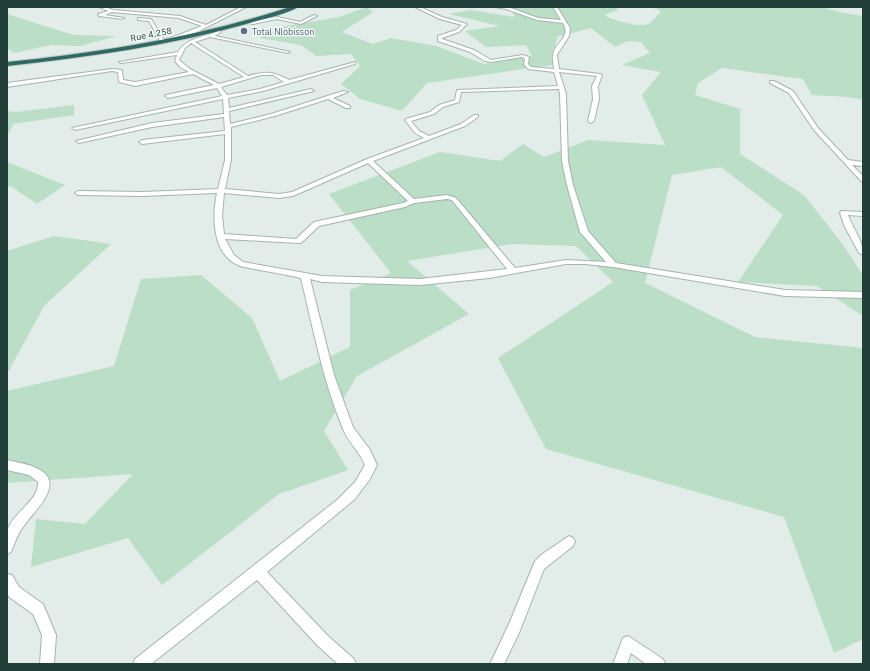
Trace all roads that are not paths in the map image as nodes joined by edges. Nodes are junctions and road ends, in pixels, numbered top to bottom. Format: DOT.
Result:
graph roads {
  1 [pos="102,7"];
  2 [pos="244,7"];
  3 [pos="295,7"];
  4 [pos="417,7"];
  5 [pos="497,7"];
  6 [pos="555,7"];
  7 [pos="112,11"];
  8 [pos="315,16"];
  9 [pos="274,17"];
  10 [pos="126,18"];
  11 [pos="134,19"];
  12 [pos="565,22"];
  13 [pos="206,26"];
  14 [pos="214,33"];
  15 [pos="170,40"];
  16 [pos="163,41"];
  17 [pos="191,41"];
  18 [pos="288,52"];
  19 [pos="179,54"];
  20 [pos="121,62"];
  21 [pos="353,63"];
  22 [pos="7,64"];
  23 [pos="556,69"];
  24 [pos="193,73"];
  25 [pos="248,78"];
  26 [pos="289,82"];
  27 [pos="772,82"];
  28 [pos="7,85"];
  29 [pos="218,86"];
  30 [pos="561,87"];
  31 [pos="311,91"];
  32 [pos="345,92"];
  33 [pos="168,96"];
  34 [pos="328,97"];
  35 [pos="226,98"];
  36 [pos="348,107"];
  37 [pos="227,112"];
  38 [pos="476,116"];
  39 [pos="591,121"];
  40 [pos="75,128"];
  41 [pos="228,129"];
  42 [pos="429,138"];
  43 [pos="79,141"];
  44 [pos="142,142"];
  45 [pos="369,160"];
  46 [pos="847,162"];
  47 [pos="863,164"];
  48 [pos="863,180"];
  49 [pos="220,191"];
  50 [pos="78,193"];
  51 [pos="412,201"];
  52 [pos="863,214"];
  53 [pos="222,236"];
  54 [pos="863,253"];
  55 [pos="612,265"];
  56 [pos="513,271"];
  57 [pos="305,277"];
  58 [pos="863,295"];
  59 [pos="7,465"];
  60 [pos="569,542"];
  61 [pos="7,548"];
  62 [pos="258,572"];
  63 [pos="7,580"];
  64 [pos="47,664"];
  65 [pos="140,664"];
  66 [pos="349,664"];
  67 [pos="497,664"];
  68 [pos="620,664"];
  69 [pos="658,664"];
  1 -- 7 [label="street"];
  2 -- 13 [label="street"];
  3 -- 9 [label="highway, Rue 4.258"];
  4 -- 23 [label="street"];
  5 -- 12 [label="street"];
  6 -- 12 [label="street"];
  7 -- 10 [label="street"];
  7 -- 13 [label="street"];
  8 -- 9 [label="street"];
  9 -- 14 [label="highway, Rue 4.258"];
  11 -- 16 [label="street"];
  12 -- 23 [label="street"];
  13 -- 15 [label="street"];
  14 -- 15 [label="highway, Rue 4.258"];
  14 -- 17 [label="street"];
  14 -- 18 [label="street"];
  15 -- 16 [label="highway, Rue 4.258"];
  16 -- 22 [label="highway, Rue 4.258"];
  17 -- 19 [label="street"];
  17 -- 25 [label="street"];
  19 -- 20 [label="street"];
  19 -- 24 [label="street"];
  21 -- 26 [label="street"];
  23 -- 30 [label="street"];
  23 -- 39 [label="street"];
  24 -- 28 [label="street"];
  24 -- 29 [label="street"];
  25 -- 26 [label="street"];
  25 -- 29 [label="street"];
  26 -- 35 [label="street"];
  27 -- 46 [label="street"];
  29 -- 33 [label="street"];
  29 -- 35 [label="street"];
  30 -- 42 [label="street"];
  30 -- 55 [label="street"];
  31 -- 37 [label="street"];
  32 -- 34 [label="street"];
  34 -- 36 [label="street"];
  34 -- 41 [label="street"];
  35 -- 37 [label="street"];
  35 -- 40 [label="street"];
  37 -- 41 [label="street"];
  37 -- 43 [label="street"];
  38 -- 42 [label="street"];
  41 -- 44 [label="street"];
  41 -- 49 [label="street"];
  42 -- 45 [label="street"];
  45 -- 49 [label="street"];
  45 -- 51 [label="street"];
  46 -- 47 [label="street"];
  46 -- 48 [label="street"];
  49 -- 50 [label="street"];
  49 -- 53 [label="street"];
  51 -- 53 [label="street"];
  51 -- 56 [label="street"];
  52 -- 54 [label="street"];
  53 -- 57 [label="street"];
  55 -- 56 [label="street"];
  55 -- 58 [label="street"];
  56 -- 57 [label="street"];
  57 -- 62 [label="street"];
  59 -- 61 [label="street"];
  60 -- 67 [label="street"];
  62 -- 65 [label="street"];
  62 -- 66 [label="street"];
  63 -- 64 [label="street"];
  68 -- 69 [label="street"];
}
